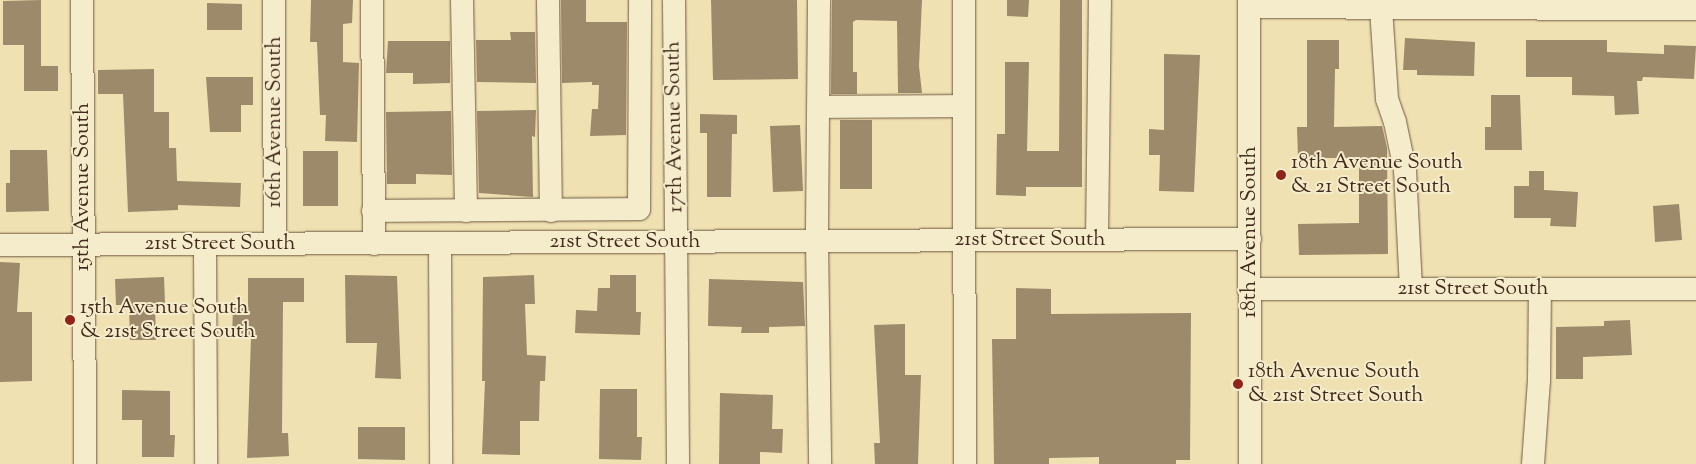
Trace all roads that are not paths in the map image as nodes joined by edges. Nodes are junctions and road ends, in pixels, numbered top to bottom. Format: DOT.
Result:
graph roads {
  1 [pos="82,0"];
  2 [pos="274,0"];
  3 [pos="372,0"];
  4 [pos="462,0"];
  5 [pos="548,0"];
  6 [pos="640,0"];
  7 [pos="674,0"];
  8 [pos="819,0"];
  9 [pos="964,0"];
  10 [pos="1100,0"];
  11 [pos="1249,4"];
  12 [pos="1380,8"];
  13 [pos="1696,9"];
  14 [pos="964,106"];
  15 [pos="819,107"];
  16 [pos="373,211"];
  17 [pos="466,211"];
  18 [pos="551,211"];
  19 [pos="1250,239"];
  20 [pos="1097,240"];
  21 [pos="817,241"];
  22 [pos="964,241"];
  23 [pos="677,242"];
  24 [pos="440,243"];
  25 [pos="205,244"];
  26 [pos="275,244"];
  27 [pos="374,244"];
  28 [pos="0,245"];
  29 [pos="84,245"];
  30 [pos="1250,289"];
  31 [pos="1411,289"];
  32 [pos="1540,289"];
  33 [pos="1696,289"];
  34 [pos="85,464"];
  35 [pos="206,464"];
  36 [pos="441,464"];
  37 [pos="678,464"];
  38 [pos="820,464"];
  39 [pos="965,464"];
  40 [pos="1250,464"];
  41 [pos="1533,464"];
  1 -- 29 [label="street, 15th Avenue South"];
  2 -- 26 [label="street, 16th Avenue South"];
  3 -- 16 [label="street"];
  4 -- 17 [label="street"];
  5 -- 18 [label="street"];
  6 -- 18 [label="street"];
  7 -- 23 [label="street, 17th Avenue South"];
  8 -- 15 [label="street"];
  9 -- 14 [label="street"];
  10 -- 20 [label="street"];
  11 -- 12 [label="street"];
  11 -- 19 [label="street, 18th Avenue South"];
  12 -- 13 [label="street"];
  12 -- 31 [label="street"];
  14 -- 15 [label="street"];
  14 -- 22 [label="street"];
  15 -- 21 [label="street"];
  16 -- 17 [label="street"];
  16 -- 27 [label="street"];
  17 -- 18 [label="street"];
  19 -- 20 [label="street, 21st Street South"];
  19 -- 30 [label="street, 18th Avenue South"];
  20 -- 22 [label="street, 21st Street South"];
  21 -- 22 [label="street, 21st Street South"];
  21 -- 23 [label="street, 21st Street South"];
  21 -- 38 [label="street"];
  22 -- 39 [label="street"];
  23 -- 24 [label="street, 21st Street South"];
  23 -- 37 [label="street, 17th Avenue South"];
  24 -- 27 [label="street, 21st Street South"];
  24 -- 36 [label="street"];
  25 -- 26 [label="street, 21st Street South"];
  25 -- 29 [label="street, 21st Street South"];
  25 -- 35 [label="street"];
  26 -- 27 [label="street, 21st Street South"];
  28 -- 29 [label="street, 21st Street South"];
  29 -- 34 [label="street, 15th Avenue South"];
  30 -- 31 [label="street, 21st Street South"];
  30 -- 40 [label="street, 18th Avenue South"];
  31 -- 32 [label="street, 21st Street South"];
  32 -- 33 [label="street, 21st Street South"];
  32 -- 41 [label="street"];
}
